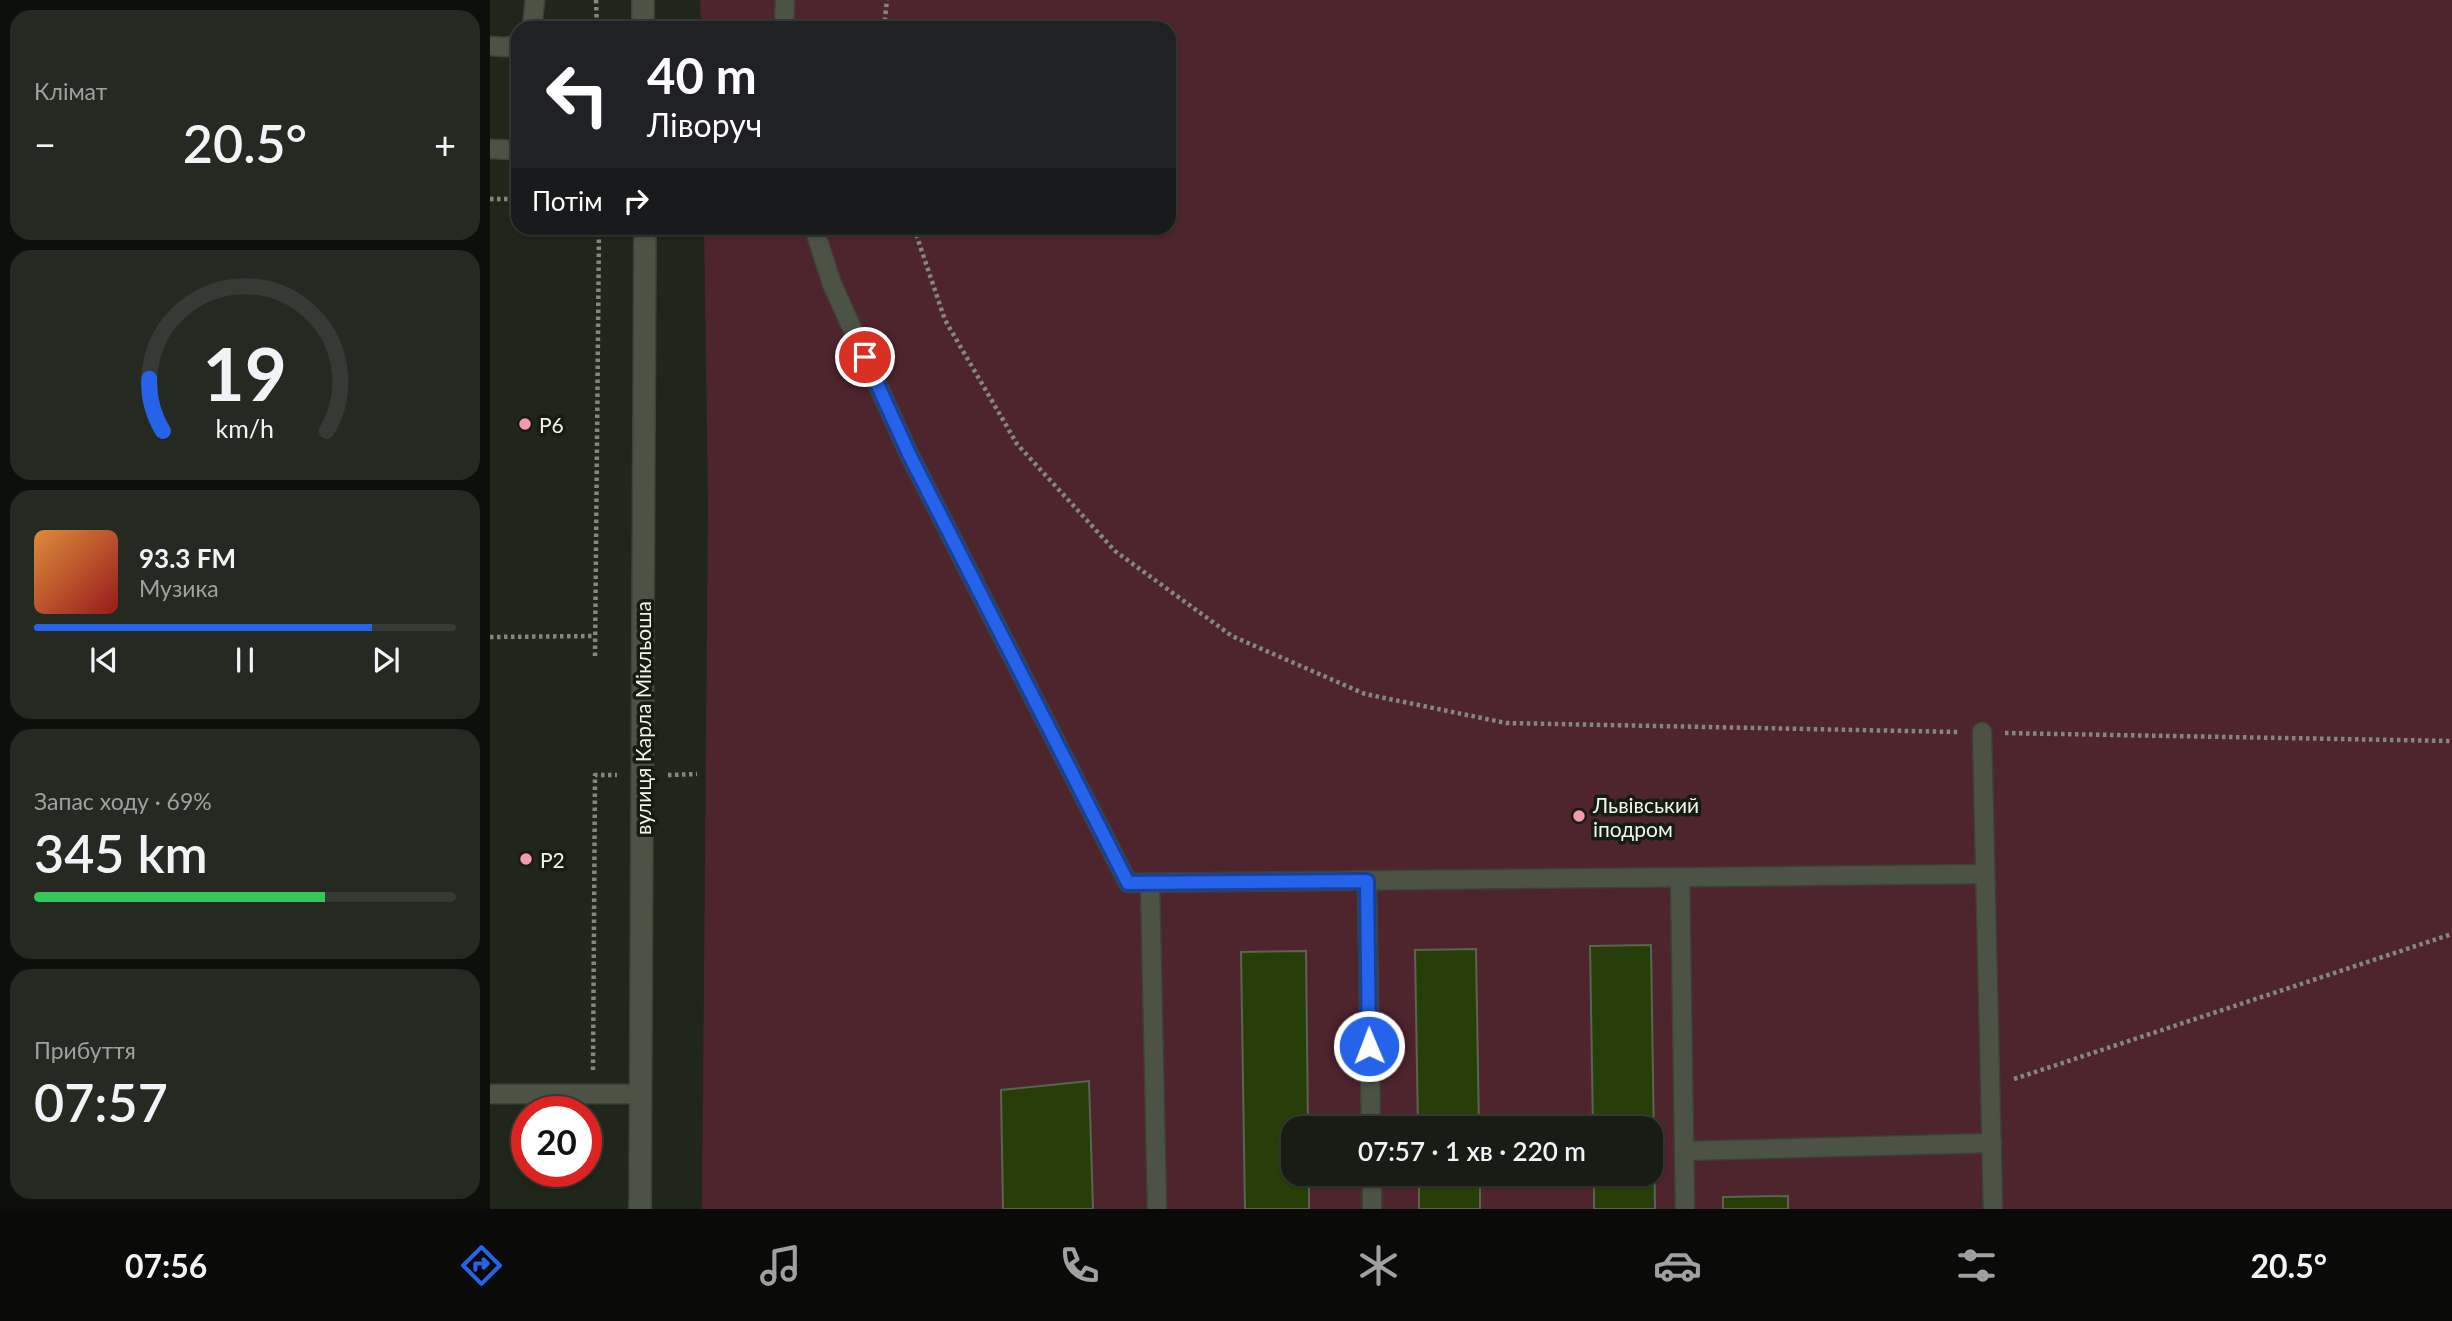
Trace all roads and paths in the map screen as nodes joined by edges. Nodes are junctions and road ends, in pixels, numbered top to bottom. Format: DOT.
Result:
graph roads {
  1 [pos="535,0"];
  2 [pos="596,0"];
  3 [pos="643,0"];
  4 [pos="785,0"];
  5 [pos="887,0"];
  6 [pos="534,21"];
  7 [pos="597,21"];
  8 [pos="643,21"];
  9 [pos="784,21"];
  10 [pos="885,21"];
  11 [pos="511,45"];
  12 [pos="490,47"];
  13 [pos="490,149"];
  14 [pos="511,150"];
  15 [pos="490,199"];
  16 [pos="511,199"];
  17 [pos="599,235"];
  18 [pos="645,235"];
  19 [pos="816,235"];
  20 [pos="916,235"];
  21 [pos="595,636"];
  22 [pos="490,637"];
  23 [pos="595,656"];
  24 [pos="1982,732"];
  25 [pos="2452,741"];
  26 [pos="595,775"];
  27 [pos="1985,874"];
  28 [pos="1680,877"];
  29 [pos="1367,881"];
  30 [pos="1150,883"];
  31 [pos="2452,934"];
  32 [pos="593,1070"];
  33 [pos="1990,1087"];
  34 [pos="490,1094"];
  35 [pos="640,1094"];
  36 [pos="1371,1116"];
  37 [pos="1992,1143"];
  38 [pos="1684,1151"];
  39 [pos="1371,1186"];
  40 [pos="640,1209"];
  41 [pos="1157,1209"];
  42 [pos="1372,1209"];
  43 [pos="1685,1209"];
  44 [pos="1993,1209"];
  1 -- 6 [label="lane"];
  2 -- 7 [label="path"];
  3 -- 8 [label="street"];
  4 -- 9 [label="lane"];
  5 -- 10 [label="path"];
  11 -- 12 [label="lane"];
  13 -- 14 [label="lane"];
  15 -- 16 [label="path"];
  17 -- 21 [label="path"];
  18 -- 35 [label="street, вулиця Карла Мікльоша"];
  19 -- 30 [label="lane"];
  20 -- 24 [label="path"];
  21 -- 22 [label="path"];
  21 -- 23 [label="path"];
  24 -- 25 [label="path"];
  24 -- 27 [label="lane"];
  26 -- 32 [label="path"];
  27 -- 28 [label="lane"];
  27 -- 33 [label="lane"];
  28 -- 29 [label="lane"];
  28 -- 38 [label="lane"];
  29 -- 30 [label="lane"];
  29 -- 36 [label="lane"];
  30 -- 41 [label="lane"];
  31 -- 33 [label="path"];
  33 -- 37 [label="lane"];
  34 -- 35 [label="lane"];
  35 -- 40 [label="street, вулиця Карла Мікльоша"];
  37 -- 38 [label="lane"];
  37 -- 44 [label="lane"];
  38 -- 43 [label="lane"];
  39 -- 42 [label="lane"];
}
